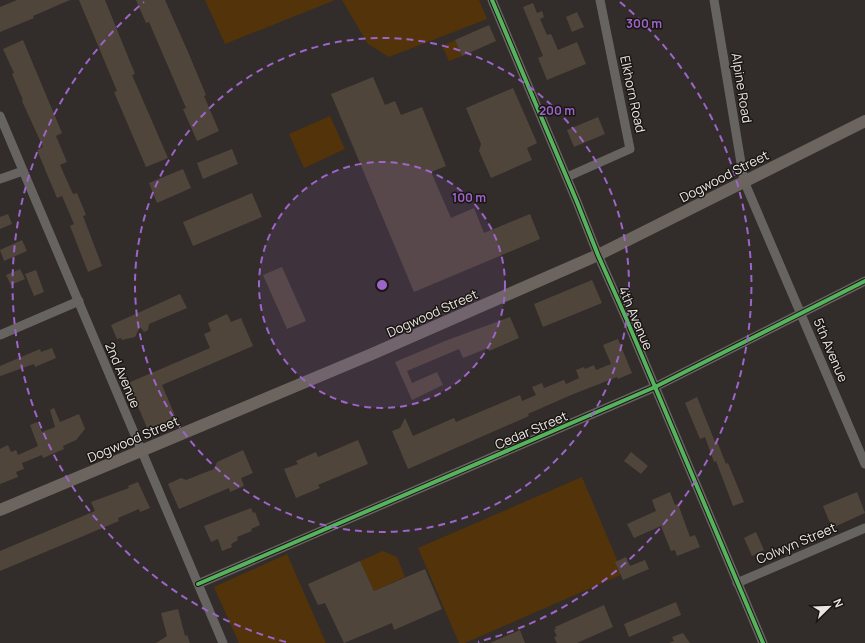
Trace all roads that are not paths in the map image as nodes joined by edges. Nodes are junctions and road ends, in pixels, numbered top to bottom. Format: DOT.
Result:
graph roads {
  1 [pos="492,0"];
  2 [pos="600,0"];
  3 [pos="714,0"];
  4 [pos="0,116"];
  5 [pos="865,121"];
  6 [pos="23,171"];
  7 [pos="567,177"];
  8 [pos="0,179"];
  9 [pos="744,181"];
  10 [pos="598,255"];
  11 [pos="865,281"];
  12 [pos="79,301"];
  13 [pos="801,313"];
  14 [pos="0,335"];
  15 [pos="655,387"];
  16 [pos="140,450"];
  17 [pos="865,464"];
  18 [pos="0,510"];
  19 [pos="865,528"];
  20 [pos="737,583"];
  21 [pos="198,584"];
  22 [pos="223,643"];
  23 [pos="763,643"];
  1 -- 7 [label="street, 4th Avenue"];
  2 -- 7 [label="street, Elkhorn Road"];
  3 -- 9 [label="street, Alpine Road"];
  4 -- 6 [label="street, 2nd Avenue"];
  5 -- 9 [label="main road, Dogwood Street"];
  6 -- 8 [label="street"];
  6 -- 12 [label="street, 2nd Avenue"];
  7 -- 10 [label="street, 4th Avenue"];
  9 -- 10 [label="main road, Dogwood Street"];
  9 -- 13 [label="street, 5th Avenue"];
  10 -- 15 [label="street, 4th Avenue"];
  10 -- 16 [label="main road, Dogwood Street"];
  11 -- 13 [label="street, Cedar Street"];
  12 -- 14 [label="street"];
  12 -- 16 [label="street, 2nd Avenue"];
  13 -- 15 [label="street, Cedar Street"];
  13 -- 17 [label="street, 5th Avenue"];
  15 -- 20 [label="street, 4th Avenue"];
  15 -- 21 [label="street, Cedar Street"];
  16 -- 18 [label="main road, Dogwood Street"];
  16 -- 21 [label="street, 2nd Avenue"];
  19 -- 20 [label="street, Colwyn Street"];
  20 -- 23 [label="street, 4th Avenue"];
  21 -- 22 [label="street, 2nd Avenue"];
}
